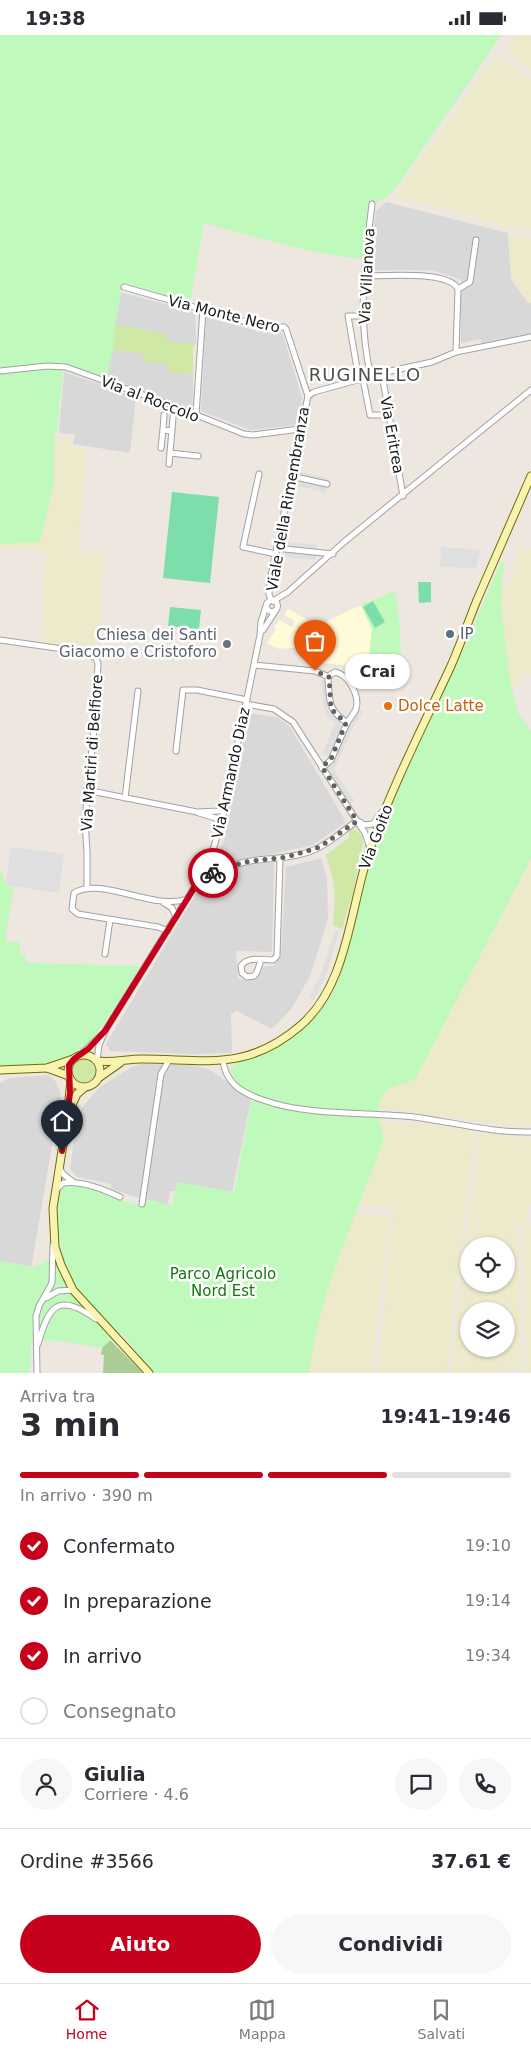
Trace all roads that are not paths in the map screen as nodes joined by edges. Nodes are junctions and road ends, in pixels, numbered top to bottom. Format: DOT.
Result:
graph roads {
  1 [pos="372,204"];
  2 [pos="476,240"];
  3 [pos="364,276"];
  4 [pos="124,287"];
  5 [pos="458,289"];
  6 [pos="203,309"];
  7 [pos="363,316"];
  8 [pos="531,337"];
  9 [pos="456,352"];
  10 [pos="0,371"];
  11 [pos="382,374"];
  12 [pos="371,377"];
  13 [pos="361,380"];
  14 [pos="531,390"];
  15 [pos="308,396"];
  16 [pos="174,406"];
  17 [pos="164,415"];
  18 [pos="196,415"];
  19 [pos="389,415"];
  20 [pos="300,429"];
  21 [pos="163,431"];
  22 [pos="172,431"];
  23 [pos="160,449"];
  24 [pos="170,453"];
  25 [pos="198,456"];
  26 [pos="168,463"];
  27 [pos="259,474"];
  28 [pos="291,476"];
  29 [pos="531,476"];
  30 [pos="327,484"];
  31 [pos="403,496"];
  32 [pos="285,549"];
  33 [pos="276,554"];
  34 [pos="333,554"];
  35 [pos="288,592"];
  36 [pos="271,602"];
  37 [pos="276,609"];
  38 [pos="260,635"];
  39 [pos="0,640"];
  40 [pos="254,665"];
  41 [pos="329,677"];
  42 [pos="138,691"];
  43 [pos="246,702"];
  44 [pos="346,723"];
  45 [pos="176,751"];
  46 [pos="322,767"];
  47 [pos="86,791"];
  48 [pos="125,798"];
  49 [pos="224,807"];
  50 [pos="387,807"];
  51 [pos="197,812"];
  52 [pos="222,820"];
  53 [pos="357,821"];
  54 [pos="370,849"];
  55 [pos="280,859"];
  56 [pos="204,872"];
  57 [pos="87,887"];
  58 [pos="188,899"];
  59 [pos="161,902"];
  60 [pos="176,917"];
  61 [pos="110,920"];
  62 [pos="168,931"];
  63 [pos="105,954"];
  64 [pos="261,960"];
  65 [pos="105,1031"];
  66 [pos="77,1057"];
  67 [pos="154,1059"];
  68 [pos="169,1060"];
  69 [pos="223,1060"];
  70 [pos="97,1061"];
  71 [pos="124,1061"];
  72 [pos="47,1067"];
  73 [pos="0,1071"];
  74 [pos="161,1074"];
  75 [pos="100,1077"];
  76 [pos="70,1078"];
  77 [pos="85,1087"];
  78 [pos="67,1119"];
  79 [pos="531,1132"];
  80 [pos="59,1167"];
  81 [pos="73,1182"];
  82 [pos="56,1191"];
  83 [pos="120,1197"];
  84 [pos="142,1204"];
  85 [pos="53,1237"];
  86 [pos="73,1290"];
  87 [pos="44,1300"];
  88 [pos="106,1325"];
  89 [pos="37,1349"];
  90 [pos="37,1373"];
  91 [pos="149,1373"];
  1 -- 3 [label="street, Via Villanova"];
  2 -- 5 [label="street"];
  3 -- 5 [label="street"];
  3 -- 7 [label="street, Via Villanova"];
  4 -- 6 [label="street, Via Monte Nero"];
  5 -- 9 [label="street"];
  6 -- 15 [label="street, Via Monte Nero"];
  6 -- 18 [label="street"];
  7 -- 12 [label="street, Via Villanova"];
  7 -- 13 [label="street"];
  8 -- 9 [label="street"];
  9 -- 11 [label="street"];
  10 -- 16 [label="street, Via al Roccolo"];
  11 -- 12 [label="street"];
  11 -- 19 [label="street, Via Eritrea"];
  12 -- 13 [label="street"];
  13 -- 15 [label="street"];
  13 -- 19 [label="street"];
  14 -- 31 [label="street, Via Armando Diaz"];
  15 -- 20 [label="street, Viale della Rimembranza"];
  16 -- 18 [label="street, Via al Roccolo"];
  16 -- 22 [label="street"];
  17 -- 21 [label="street"];
  18 -- 20 [label="street, Via al Roccolo"];
  19 -- 31 [label="street, Via Eritrea"];
  20 -- 28 [label="street, Viale della Rimembranza"];
  21 -- 22 [label="street"];
  21 -- 23 [label="street"];
  22 -- 24 [label="street"];
  24 -- 25 [label="street"];
  24 -- 26 [label="street"];
  27 -- 33 [label="street"];
  28 -- 30 [label="street"];
  28 -- 33 [label="street, Viale della Rimembranza"];
  29 -- 50 [label="street, Via Goito"];
  31 -- 34 [label="street, Via Armando Diaz"];
  32 -- 34 [label="street"];
  33 -- 36 [label="street, Viale della Rimembranza"];
  34 -- 35 [label="street, Via Armando Diaz"];
  35 -- 36 [label="street, Via Armando Diaz"];
  35 -- 37 [label="street, Via Armando Diaz"];
  36 -- 37 [label="street"];
  36 -- 37 [label="street"];
  36 -- 38 [label="street, Via Armando Diaz"];
  37 -- 38 [label="street, Via Armando Diaz"];
  38 -- 40 [label="street, Via Armando Diaz"];
  39 -- 47 [label="street, Via Martiri di Belfiore"];
  40 -- 41 [label="street"];
  40 -- 43 [label="street, Via Armando Diaz"];
  41 -- 44 [label="street"];
  41 -- 44 [label="street"];
  42 -- 48 [label="street"];
  43 -- 45 [label="street"];
  43 -- 46 [label="street"];
  43 -- 49 [label="street, Via Armando Diaz"];
  44 -- 46 [label="street"];
  46 -- 53 [label="street"];
  47 -- 48 [label="street"];
  47 -- 57 [label="street, Via Martiri di Belfiore"];
  48 -- 51 [label="street"];
  49 -- 51 [label="street"];
  49 -- 52 [label="street, Via Armando Diaz"];
  50 -- 53 [label="street"];
  50 -- 54 [label="street, Via Goito"];
  51 -- 52 [label="street"];
  52 -- 56 [label="street, Via Armando Diaz"];
  53 -- 54 [label="street"];
  53 -- 55 [label="street"];
  54 -- 69 [label="street, Via Goito"];
  55 -- 56 [label="street"];
  55 -- 64 [label="street"];
  56 -- 58 [label="street, Via Armando Diaz"];
  57 -- 59 [label="street"];
  57 -- 61 [label="street"];
  58 -- 59 [label="street"];
  58 -- 60 [label="street, Via Armando Diaz"];
  59 -- 60 [label="street"];
  60 -- 62 [label="street, Via Armando Diaz"];
  61 -- 62 [label="street"];
  61 -- 63 [label="street"];
  62 -- 65 [label="street, Via Armando Diaz"];
  65 -- 66 [label="street, Via Armando Diaz"];
  65 -- 70 [label="street, Via Armando Diaz"];
  66 -- 70 [label="street"];
  66 -- 72 [label="street"];
  66 -- 76 [label="street"];
  67 -- 68 [label="street, Via Goito"];
  67 -- 71 [label="street, Via Goito"];
  67 -- 74 [label="street"];
  68 -- 69 [label="street, Via Goito"];
  68 -- 74 [label="street"];
  69 -- 79 [label="street"];
  70 -- 71 [label="street, Via Goito"];
  70 -- 75 [label="street"];
  71 -- 75 [label="street, Via Goito"];
  72 -- 73 [label="street"];
  72 -- 76 [label="street"];
  74 -- 84 [label="street"];
  75 -- 77 [label="street"];
  76 -- 77 [label="street"];
  76 -- 78 [label="street"];
  77 -- 78 [label="street"];
  78 -- 80 [label="street"];
  80 -- 81 [label="street"];
  80 -- 82 [label="street"];
  81 -- 82 [label="street"];
  81 -- 83 [label="street"];
  82 -- 85 [label="street"];
  85 -- 86 [label="street"];
  85 -- 87 [label="street"];
  86 -- 87 [label="street"];
  86 -- 88 [label="street"];
  87 -- 89 [label="street"];
  88 -- 89 [label="street"];
  88 -- 91 [label="street"];
  89 -- 90 [label="street"];
}
